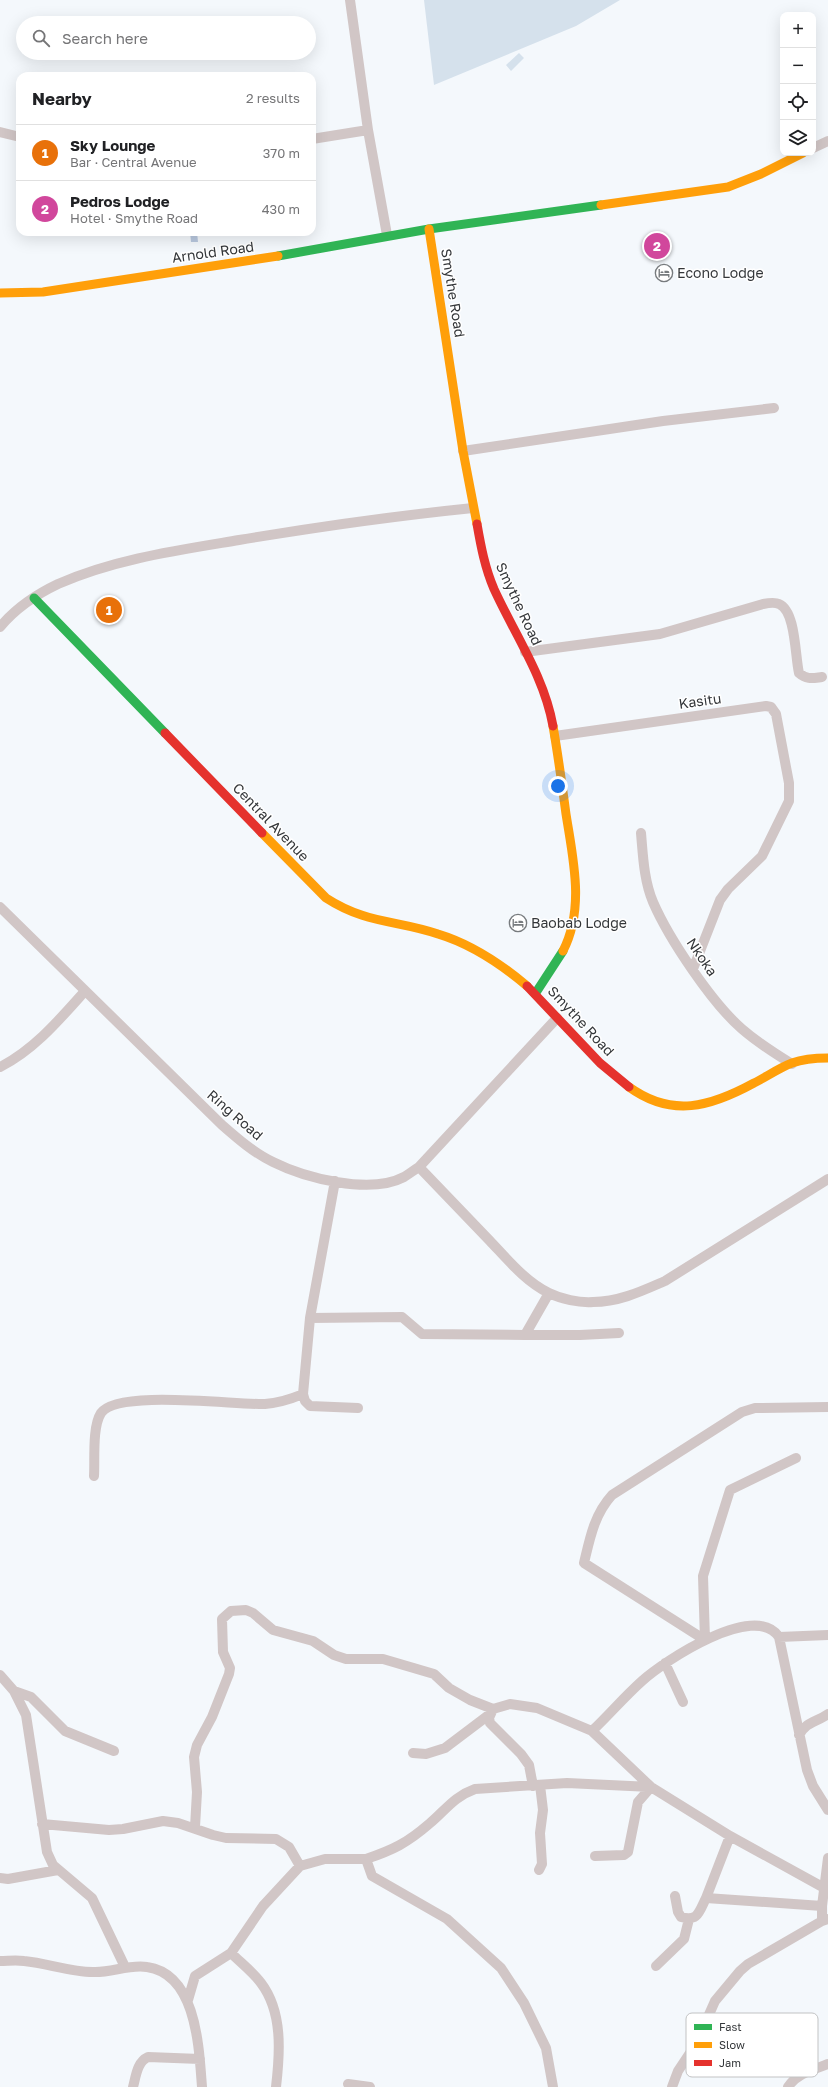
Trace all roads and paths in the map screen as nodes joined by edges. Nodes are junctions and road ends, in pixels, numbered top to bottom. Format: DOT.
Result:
graph roads {
  1 [pos="350,0"];
  2 [pos="368,130"];
  3 [pos="0,132"];
  4 [pos="16,136"];
  5 [pos="316,138"];
  6 [pos="828,140"];
  7 [pos="816,146"];
  8 [pos="797,156"];
  9 [pos="429,229"];
  10 [pos="387,235"];
  11 [pos="0,293"];
  12 [pos="774,408"];
  13 [pos="463,451"];
  14 [pos="473,508"];
  15 [pos="34,598"];
  16 [pos="0,627"];
  17 [pos="525,652"];
  18 [pos="822,677"];
  19 [pos="554,736"];
  20 [pos="641,833"];
  21 [pos="0,907"];
  22 [pos="693,969"];
  23 [pos="85,991"];
  24 [pos="535,994"];
  25 [pos="557,1018"];
  26 [pos="828,1058"];
  27 [pos="792,1064"];
  28 [pos="0,1067"];
  29 [pos="419,1167"];
  30 [pos="334,1181"];
  31 [pos="827,1182"];
  32 [pos="549,1293"];
  33 [pos="310,1318"];
  34 [pos="619,1333"];
  35 [pos="525,1335"];
  36 [pos="303,1394"];
  37 [pos="828,1407"];
  38 [pos="358,1408"];
  39 [pos="796,1458"];
  40 [pos="94,1476"];
  41 [pos="828,1635"];
  42 [pos="779,1637"];
  43 [pos="705,1640"];
  44 [pos="665,1663"];
  45 [pos="0,1675"];
  46 [pos="14,1691"];
  47 [pos="683,1702"];
  48 [pos="492,1711"];
  49 [pos="828,1714"];
  50 [pos="592,1731"];
  51 [pos="799,1735"];
  52 [pos="114,1751"];
  53 [pos="413,1753"];
  54 [pos="537,1786"];
  55 [pos="651,1787"];
  56 [pos="828,1810"];
  57 [pos="42,1824"];
  58 [pos="194,1827"];
  59 [pos="730,1836"];
  60 [pos="595,1856"];
  61 [pos="828,1858"];
  62 [pos="366,1859"];
  63 [pos="300,1866"];
  64 [pos="58,1870"];
  65 [pos="539,1870"];
  66 [pos="0,1878"];
  67 [pos="826,1889"];
  68 [pos="675,1896"];
  69 [pos="706,1898"];
  70 [pos="822,1906"];
  71 [pos="689,1919"];
  72 [pos="825,1920"];
  73 [pos="231,1953"];
  74 [pos="0,1961"];
  75 [pos="656,1966"];
  76 [pos="125,1967"];
  77 [pos="188,2000"];
  78 [pos="710,2013"];
  79 [pos="200,2059"];
  80 [pos="686,2059"];
  81 [pos="828,2064"];
  82 [pos="818,2068"];
  83 [pos="797,2077"];
  84 [pos="348,2084"];
  85 [pos="133,2087"];
  86 [pos="202,2087"];
  87 [pos="276,2087"];
  88 [pos="370,2087"];
  89 [pos="553,2087"];
  90 [pos="672,2087"];
  91 [pos="788,2087"];
  1 -- 2 [label="street"];
  2 -- 5 [label="street"];
  2 -- 10 [label="street"];
  3 -- 4 [label="street"];
  6 -- 7 [label="street"];
  8 -- 9 [label="street"];
  9 -- 10 [label="street, Arnold Road"];
  9 -- 13 [label="street, Smythe Road"];
  10 -- 11 [label="street, Arnold Road"];
  12 -- 13 [label="street"];
  13 -- 14 [label="street, Smythe Road"];
  14 -- 15 [label="street"];
  14 -- 17 [label="street, Smythe Road"];
  15 -- 16 [label="street"];
  15 -- 24 [label="street, Central Avenue"];
  17 -- 18 [label="street"];
  17 -- 19 [label="street, Smythe Road"];
  19 -- 22 [label="street, Kasitu"];
  19 -- 24 [label="street, Smythe Road"];
  20 -- 22 [label="street, Nkoka"];
  21 -- 23 [label="street, Ring Road"];
  22 -- 27 [label="street, Nkoka"];
  23 -- 28 [label="street"];
  23 -- 30 [label="street, Ring Road"];
  24 -- 25 [label="street, Smythe Road"];
  25 -- 27 [label="street, Smythe Road"];
  25 -- 29 [label="street, Ring Road"];
  26 -- 27 [label="street, Smythe Road"];
  29 -- 30 [label="street, Ring Road"];
  29 -- 32 [label="street"];
  30 -- 33 [label="street"];
  31 -- 32 [label="street"];
  32 -- 35 [label="street"];
  33 -- 35 [label="street"];
  33 -- 36 [label="street"];
  34 -- 35 [label="street"];
  36 -- 38 [label="street"];
  36 -- 40 [label="street"];
  37 -- 43 [label="street"];
  39 -- 43 [label="street"];
  41 -- 42 [label="street"];
  42 -- 43 [label="street"];
  42 -- 51 [label="street"];
  43 -- 44 [label="street"];
  44 -- 47 [label="street"];
  44 -- 50 [label="street"];
  45 -- 46 [label="street"];
  46 -- 52 [label="street"];
  46 -- 57 [label="street"];
  48 -- 50 [label="street"];
  48 -- 53 [label="street"];
  48 -- 54 [label="street"];
  48 -- 58 [label="street"];
  49 -- 51 [label="street"];
  50 -- 55 [label="street"];
  51 -- 56 [label="street"];
  54 -- 55 [label="street"];
  54 -- 62 [label="street"];
  54 -- 65 [label="street"];
  55 -- 59 [label="street"];
  55 -- 60 [label="street"];
  57 -- 58 [label="street"];
  57 -- 64 [label="street"];
  58 -- 63 [label="street"];
  59 -- 67 [label="street"];
  59 -- 69 [label="street"];
  61 -- 67 [label="street"];
  62 -- 63 [label="street"];
  62 -- 89 [label="street"];
  63 -- 73 [label="street"];
  64 -- 66 [label="street"];
  64 -- 76 [label="street"];
  67 -- 70 [label="street"];
  68 -- 71 [label="street"];
  69 -- 70 [label="street"];
  69 -- 71 [label="street"];
  70 -- 72 [label="street"];
  71 -- 75 [label="street"];
  72 -- 78 [label="street"];
  73 -- 77 [label="street"];
  73 -- 87 [label="street"];
  74 -- 76 [label="street"];
  76 -- 77 [label="street"];
  77 -- 79 [label="street"];
  79 -- 85 [label="street"];
  79 -- 86 [label="street"];
  80 -- 90 [label="street"];
  81 -- 82 [label="street"];
  83 -- 91 [label="street"];
  84 -- 88 [label="street"];
}
